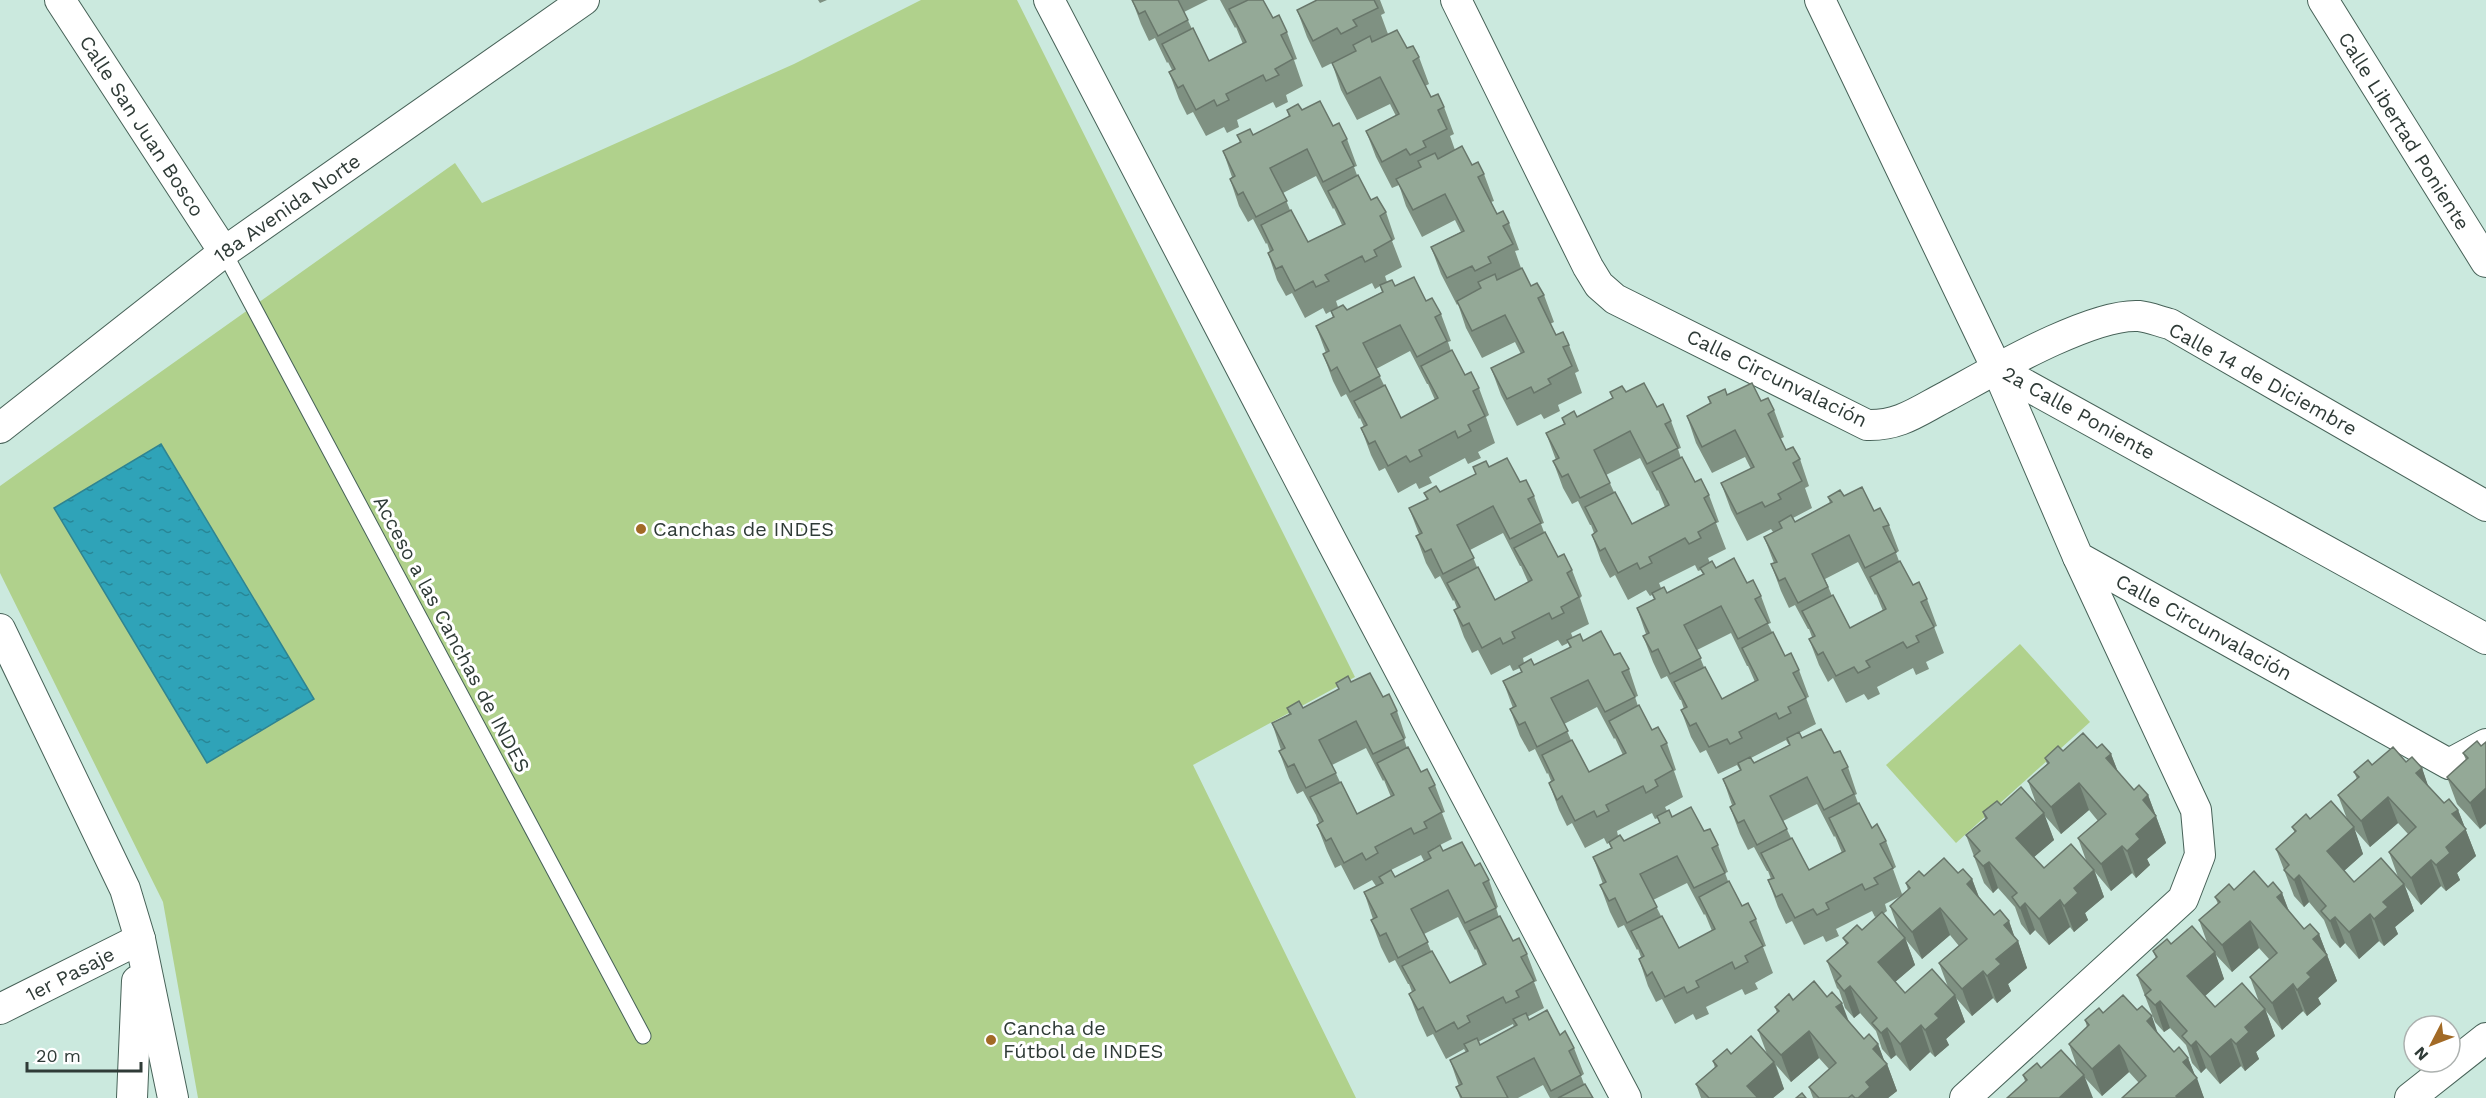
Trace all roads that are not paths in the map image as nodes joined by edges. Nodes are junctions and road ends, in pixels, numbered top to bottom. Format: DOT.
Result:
graph roads {
  1 [pos="60,0"];
  2 [pos="584,0"];
  3 [pos="1049,0"];
  4 [pos="1456,0"];
  5 [pos="1820,0"];
  6 [pos="2323,0"];
  7 [pos="224,252"];
  8 [pos="2486,262"];
  9 [pos="1997,369"];
  10 [pos="0,428"];
  11 [pos="2486,506"];
  12 [pos="2078,556"];
  13 [pos="0,629"];
  14 [pos="2486,639"];
  15 [pos="2486,744"];
  16 [pos="140,939"];
  17 [pos="0,1010"];
  18 [pos="643,1036"];
  19 [pos="2486,1038"];
  20 [pos="132,1098"];
  21 [pos="173,1098"];
  22 [pos="1626,1098"];
  23 [pos="1965,1098"];
  24 [pos="2410,1098"];
  1 -- 7 [label="street, Calle San Juan Bosco"];
  2 -- 7 [label="street, 18a Avenida Norte"];
  3 -- 22 [label="street"];
  4 -- 9 [label="street, Calle Circunvalación"];
  5 -- 9 [label="street, 2a Calle Poniente"];
  6 -- 8 [label="street, Calle Libertad Poniente"];
  7 -- 10 [label="street, 18a Avenida Norte"];
  7 -- 18 [label="lane, Acceso a las Canchas de INDES"];
  9 -- 11 [label="street, Calle 14 de Diciembre"];
  9 -- 12 [label="street"];
  9 -- 14 [label="street, 2a Calle Poniente"];
  12 -- 15 [label="street, Calle Circunvalación"];
  12 -- 23 [label="street"];
  13 -- 16 [label="street"];
  16 -- 17 [label="street, 1er Pasaje"];
  16 -- 20 [label="street"];
  16 -- 21 [label="street"];
  19 -- 24 [label="street"];
}
